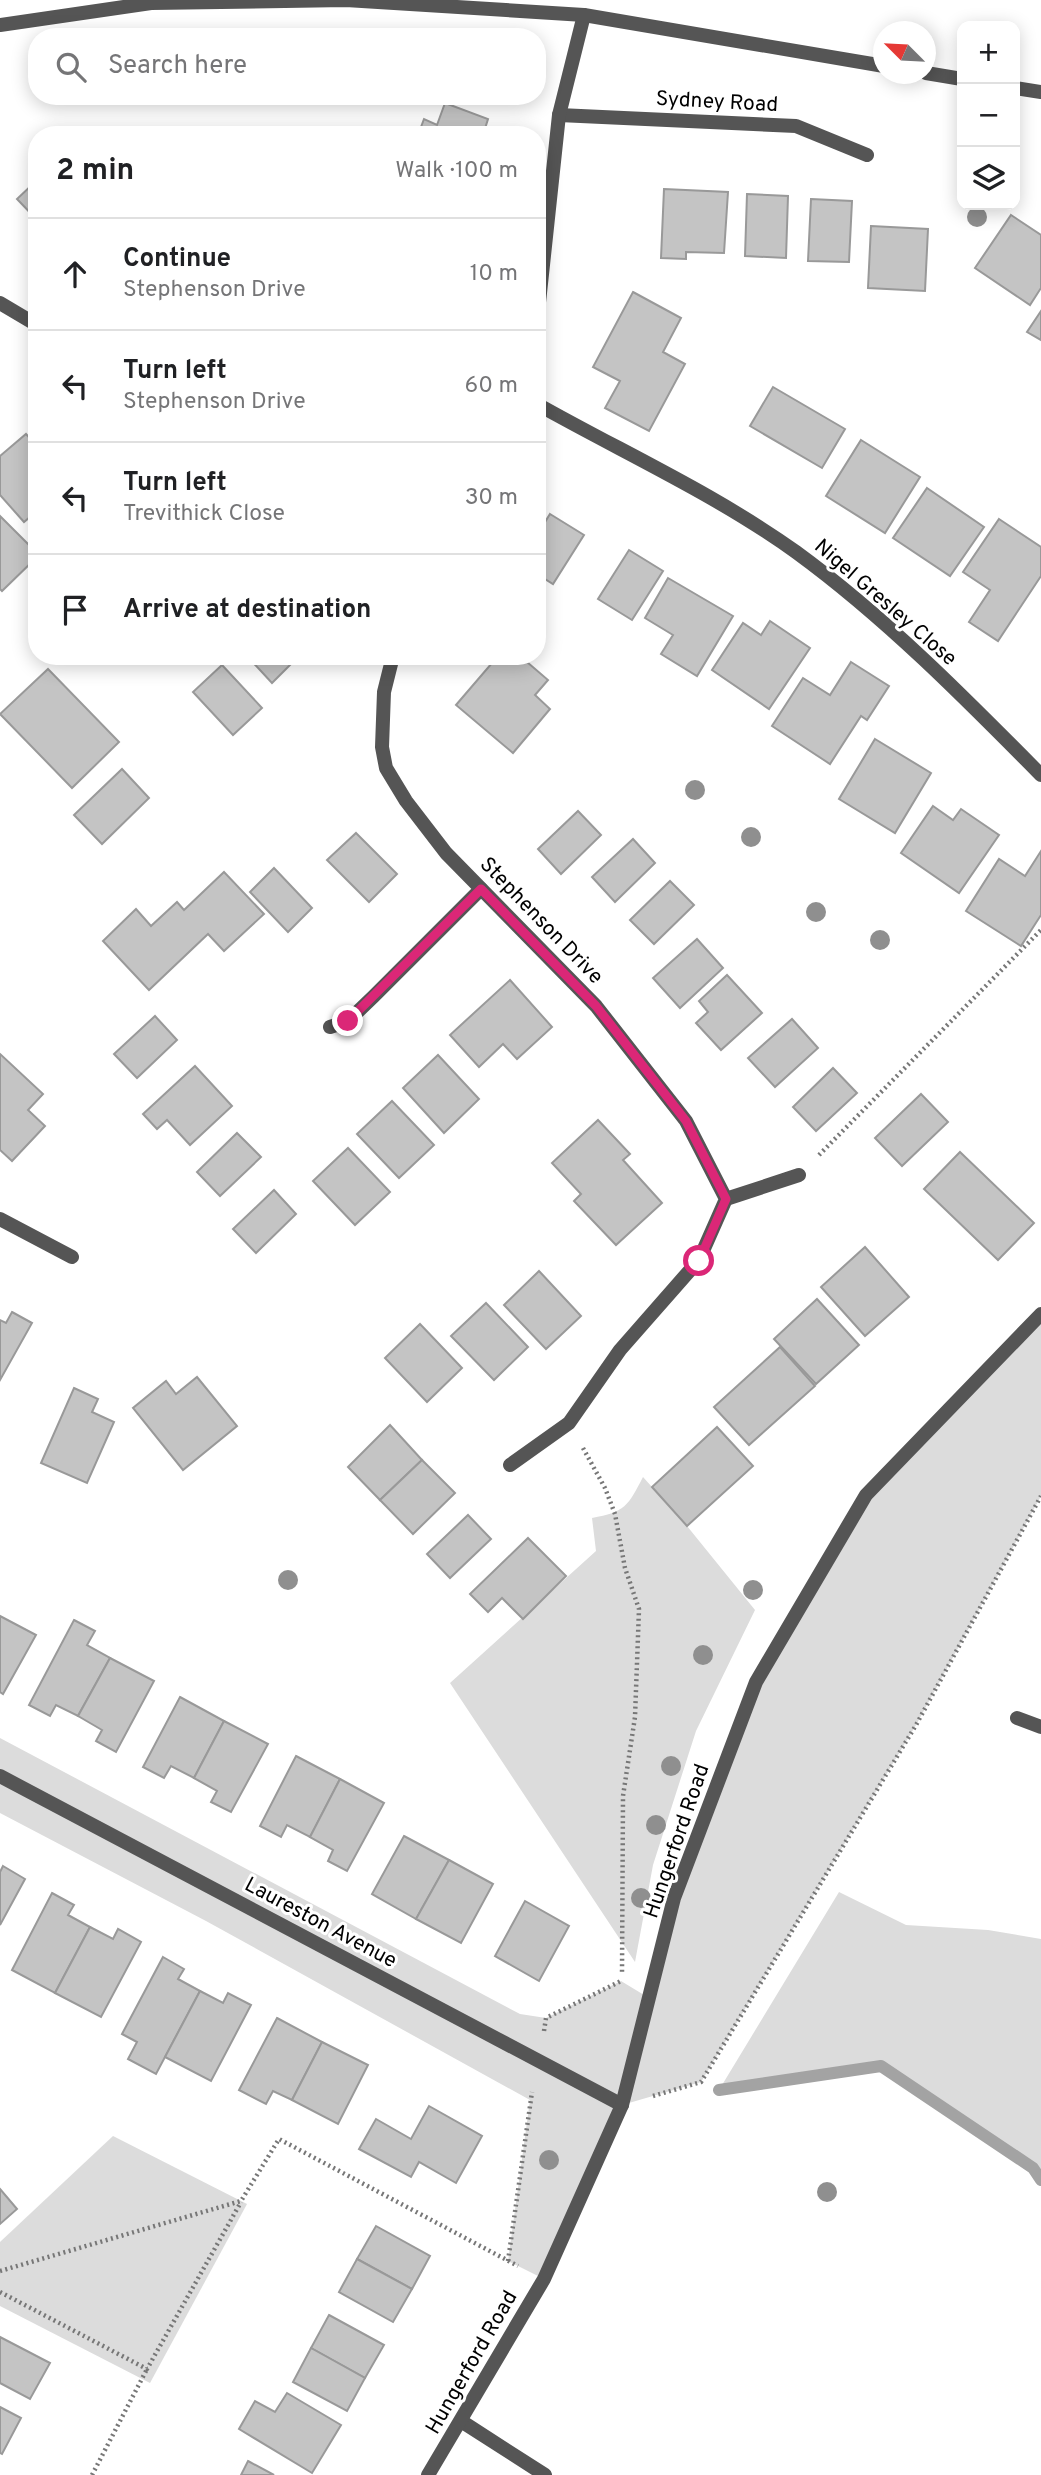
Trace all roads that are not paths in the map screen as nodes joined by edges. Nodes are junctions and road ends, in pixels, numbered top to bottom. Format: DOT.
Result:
graph roads {
  1 [pos="584,15"];
  2 [pos="0,25"];
  3 [pos="873,64"];
  4 [pos="936,75"];
  5 [pos="957,78"];
  6 [pos="1020,89"];
  7 [pos="1041,92"];
  8 [pos="559,116"];
  9 [pos="867,155"];
  10 [pos="546,237"];
  11 [pos="0,303"];
  12 [pos="28,320"];
  13 [pos="546,409"];
  14 [pos="391,665"];
  15 [pos="1041,775"];
  16 [pos="481,889"];
  17 [pos="330,1027"];
  18 [pos="799,1175"];
  19 [pos="726,1199"];
  20 [pos="0,1219"];
  21 [pos="72,1257"];
  22 [pos="1039,1320"];
  23 [pos="510,1465"];
  24 [pos="1017,1718"];
  25 [pos="1041,1727"];
  26 [pos="0,1776"];
  27 [pos="622,2105"];
  28 [pos="461,2421"];
  29 [pos="428,2475"];
  30 [pos="545,2475"];
  1 -- 2 [label="street"];
  1 -- 3 [label="street"];
  1 -- 8 [label="street"];
  4 -- 5 [label="street"];
  6 -- 7 [label="street"];
  8 -- 9 [label="street, Sydney Road"];
  8 -- 10 [label="street"];
  11 -- 12 [label="street"];
  13 -- 15 [label="street, Nigel Gresley Close"];
  14 -- 16 [label="street, Stephenson Drive"];
  16 -- 17 [label="street"];
  16 -- 19 [label="street, Stephenson Drive"];
  18 -- 19 [label="street"];
  19 -- 23 [label="street"];
  20 -- 21 [label="street"];
  22 -- 27 [label="street, Hungerford Road"];
  24 -- 25 [label="street"];
  26 -- 27 [label="street, Laureston Avenue"];
  27 -- 28 [label="street, Hungerford Road"];
  28 -- 29 [label="street, Hungerford Road"];
  28 -- 30 [label="street"];
}
